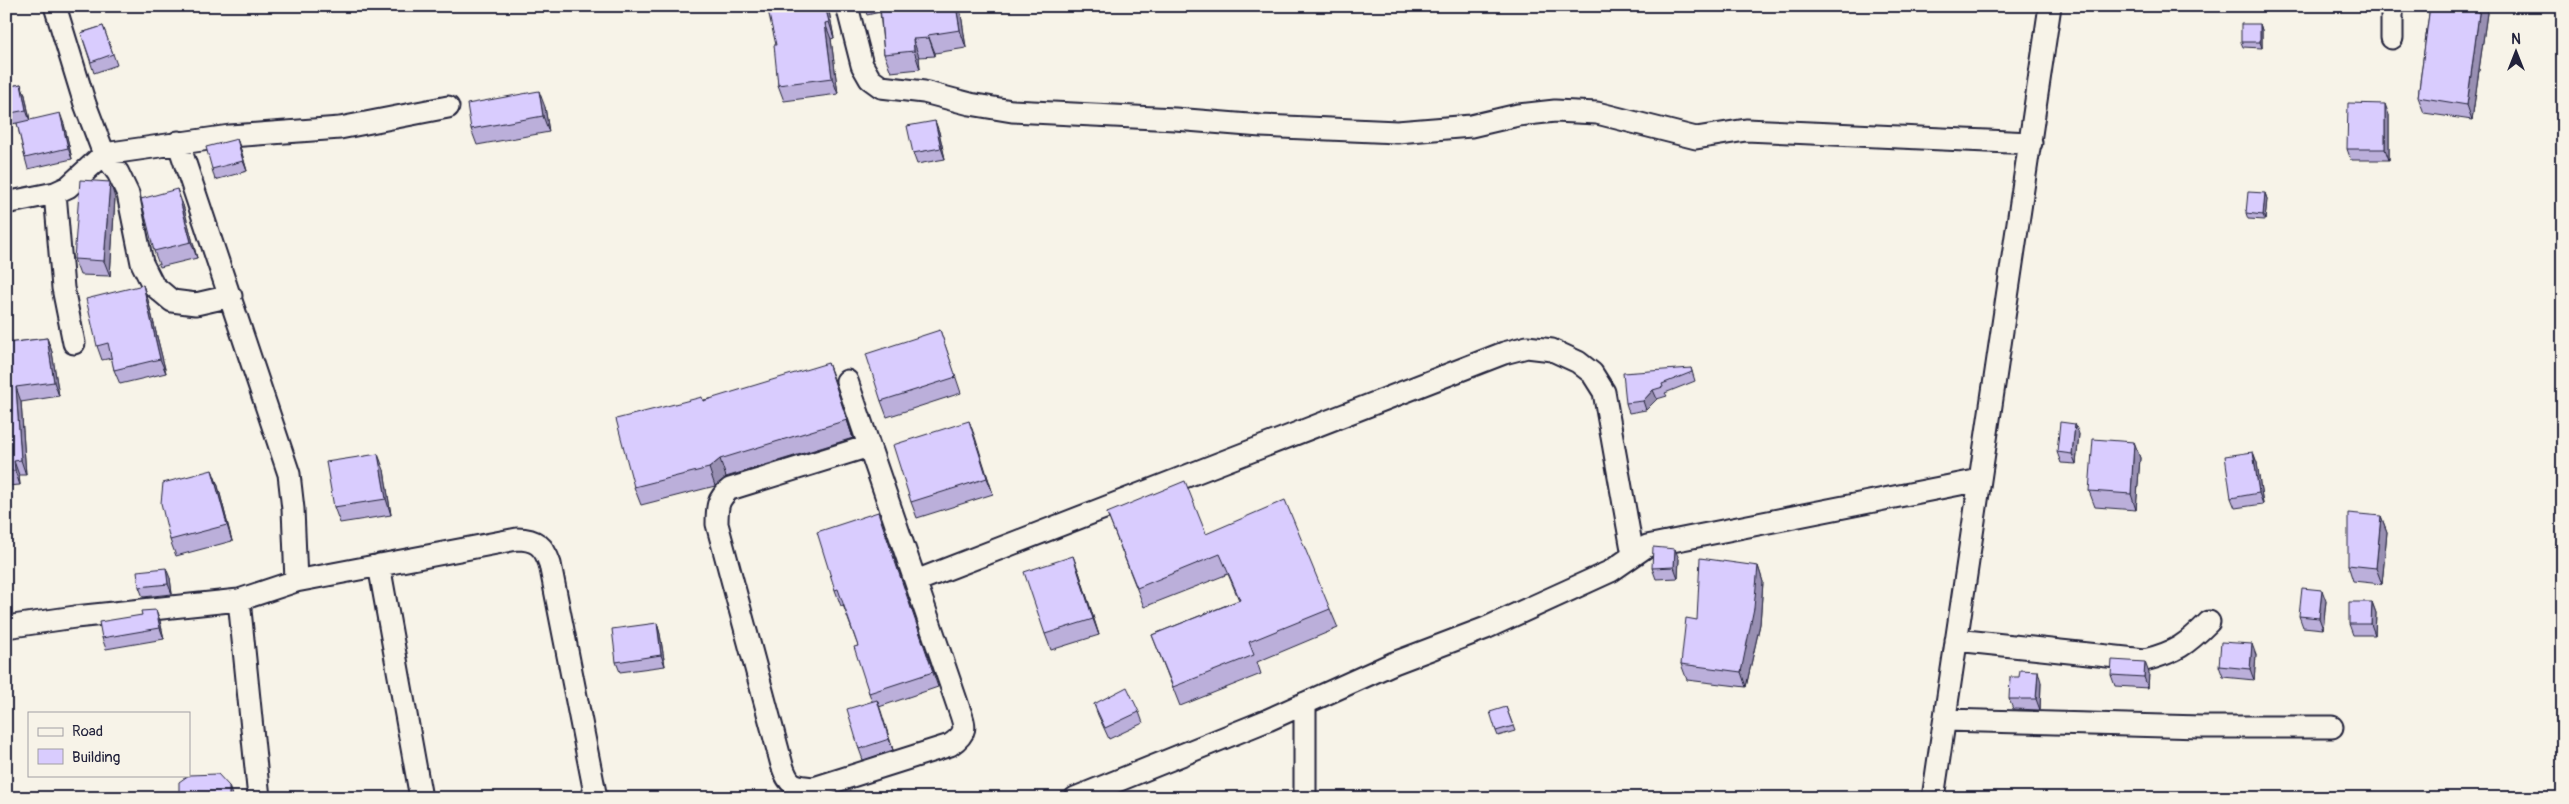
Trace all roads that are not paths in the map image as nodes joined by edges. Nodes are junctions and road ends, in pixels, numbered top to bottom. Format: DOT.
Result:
graph roads {
  1 [pos="55,6"];
  2 [pos="847,6"];
  3 [pos="2050,6"];
  4 [pos="2392,6"];
  5 [pos="2392,38"];
  6 [pos="448,107"];
  7 [pos="178,142"];
  8 [pos="2031,143"];
  9 [pos="104,154"];
  10 [pos="54,193"];
  11 [pos="6,203"];
  12 [pos="231,296"];
  13 [pos="74,342"];
  14 [pos="847,381"];
  15 [pos="869,446"];
  16 [pos="1980,480"];
  17 [pos="1633,555"];
  18 [pos="379,565"];
  19 [pos="296,581"];
  20 [pos="916,581"];
  21 [pos="239,600"];
  22 [pos="2209,622"];
  23 [pos="6,627"];
  24 [pos="1956,640"];
  25 [pos="1305,704"];
  26 [pos="1945,720"];
  27 [pos="2332,727"];
  28 [pos="259,798"];
  29 [pos="421,798"];
  30 [pos="596,798"];
  31 [pos="1075,798"];
  32 [pos="1305,798"];
  33 [pos="1933,798"];
  1 -- 9 [label="street"];
  2 -- 8 [label="street"];
  3 -- 8 [label="street"];
  4 -- 5 [label="street"];
  6 -- 7 [label="street"];
  7 -- 9 [label="street"];
  7 -- 12 [label="street"];
  8 -- 16 [label="street"];
  9 -- 10 [label="street"];
  9 -- 12 [label="street"];
  10 -- 11 [label="street"];
  10 -- 13 [label="street"];
  12 -- 19 [label="street"];
  14 -- 15 [label="street"];
  15 -- 20 [label="street"];
  15 -- 20 [label="street"];
  16 -- 17 [label="street"];
  16 -- 24 [label="street"];
  17 -- 20 [label="street"];
  17 -- 25 [label="street"];
  18 -- 19 [label="street"];
  18 -- 29 [label="street"];
  18 -- 30 [label="street"];
  19 -- 21 [label="street"];
  21 -- 23 [label="street"];
  21 -- 28 [label="street"];
  22 -- 24 [label="street"];
  24 -- 26 [label="street"];
  25 -- 31 [label="street"];
  25 -- 32 [label="street"];
  26 -- 27 [label="street"];
  26 -- 33 [label="street"];
}
